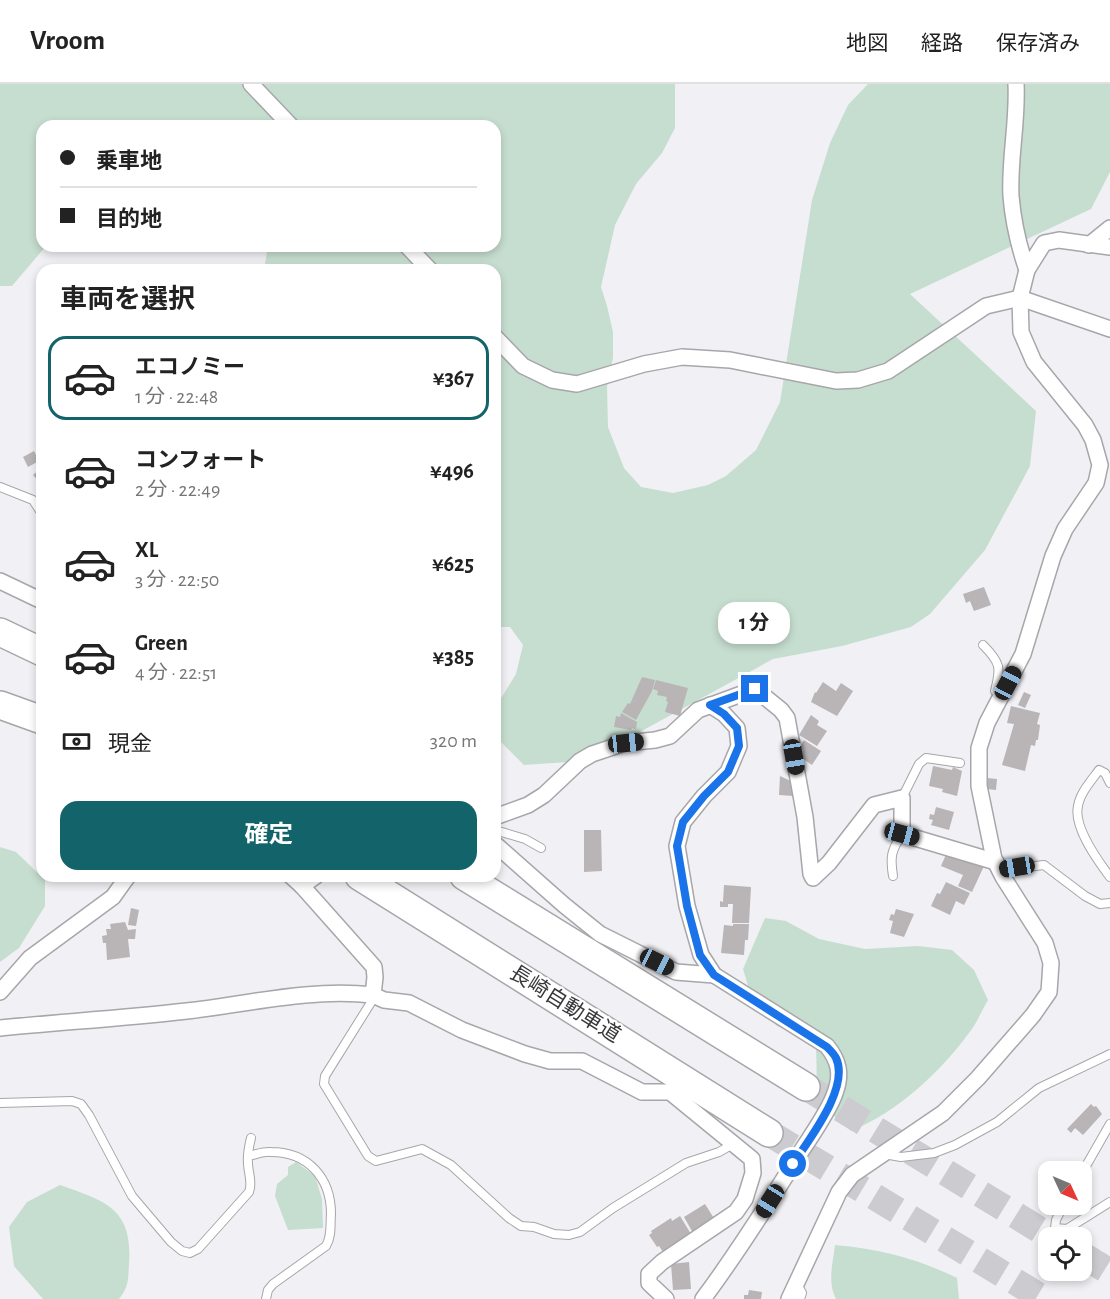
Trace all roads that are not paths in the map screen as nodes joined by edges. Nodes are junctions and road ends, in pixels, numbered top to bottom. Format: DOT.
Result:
graph roads {
  1 [pos="250,84"];
  2 [pos="1016,84"];
  3 [pos="285,120"];
  4 [pos="1110,228"];
  5 [pos="1089,245"];
  6 [pos="1110,247"];
  7 [pos="413,252"];
  8 [pos="424,264"];
  9 [pos="1027,270"];
  10 [pos="1020,298"];
  11 [pos="1110,328"];
  12 [pos="501,343"];
  13 [pos="0,487"];
  14 [pos="36,505"];
  15 [pos="0,581"];
  16 [pos="36,598"];
  17 [pos="0,632"];
  18 [pos="983,645"];
  19 [pos="36,649"];
  20 [pos="0,652"];
  21 [pos="36,664"];
  22 [pos="1001,697"];
  23 [pos="0,705"];
  24 [pos="710,705"];
  25 [pos="36,718"];
  26 [pos="960,763"];
  27 [pos="1110,783"];
  28 [pos="902,798"];
  29 [pos="501,815"];
  30 [pos="501,832"];
  31 [pos="902,834"];
  32 [pos="541,848"];
  33 [pos="501,849"];
  34 [pos="998,866"];
  35 [pos="893,876"];
  36 [pos="1110,877"];
  37 [pos="124,882"];
  38 [pos="297,882"];
  39 [pos="369,882"];
  40 [pos="474,882"];
  41 [pos="1110,903"];
  42 [pos="714,975"];
  43 [pos="0,992"];
  44 [pos="374,996"];
  45 [pos="0,1028"];
  46 [pos="1110,1054"];
  47 [pos="806,1087"];
  48 [pos="0,1103"];
  49 [pos="1110,1124"];
  50 [pos="770,1133"];
  51 [pos="251,1138"];
  52 [pos="733,1143"];
  53 [pos="883,1154"];
  54 [pos="248,1156"];
  55 [pos="1089,1161"];
  56 [pos="1110,1202"];
  57 [pos="1092,1213"];
  58 [pos="1058,1215"];
  59 [pos="1089,1215"];
  60 [pos="796,1283"];
  61 [pos="266,1299"];
  62 [pos="666,1299"];
  63 [pos="703,1299"];
  64 [pos="789,1299"];
  65 [pos="800,1299"];
  1 -- 3 [label="street"];
  2 -- 9 [label="street"];
  4 -- 5 [label="street"];
  5 -- 6 [label="street"];
  5 -- 9 [label="street"];
  7 -- 8 [label="street"];
  9 -- 10 [label="street"];
  10 -- 11 [label="street"];
  10 -- 12 [label="street"];
  10 -- 22 [label="street"];
  13 -- 14 [label="lane"];
  15 -- 16 [label="street"];
  17 -- 19 [label="highway"];
  18 -- 22 [label="lane"];
  20 -- 21 [label="highway"];
  22 -- 34 [label="street"];
  23 -- 25 [label="highway"];
  24 -- 28 [label="street"];
  24 -- 29 [label="street"];
  24 -- 42 [label="street"];
  26 -- 28 [label="lane"];
  27 -- 36 [label="lane"];
  28 -- 31 [label="street"];
  30 -- 32 [label="lane"];
  31 -- 34 [label="street"];
  31 -- 35 [label="lane"];
  33 -- 42 [label="street"];
  34 -- 41 [label="lane"];
  34 -- 53 [label="street"];
  37 -- 43 [label="street"];
  38 -- 44 [label="street"];
  39 -- 50 [label="highway, 長崎自動車道"];
  40 -- 47 [label="highway"];
  42 -- 63 [label="street"];
  44 -- 45 [label="street"];
  44 -- 52 [label="street"];
  44 -- 52 [label="lane"];
  46 -- 53 [label="lane"];
  48 -- 54 [label="lane"];
  49 -- 55 [label="lane"];
  51 -- 54 [label="lane"];
  52 -- 62 [label="street"];
  53 -- 60 [label="street"];
  54 -- 61 [label="lane"];
  56 -- 57 [label="lane"];
  58 -- 59 [label="lane"];
  60 -- 64 [label="street"];
  60 -- 65 [label="lane"];
}
